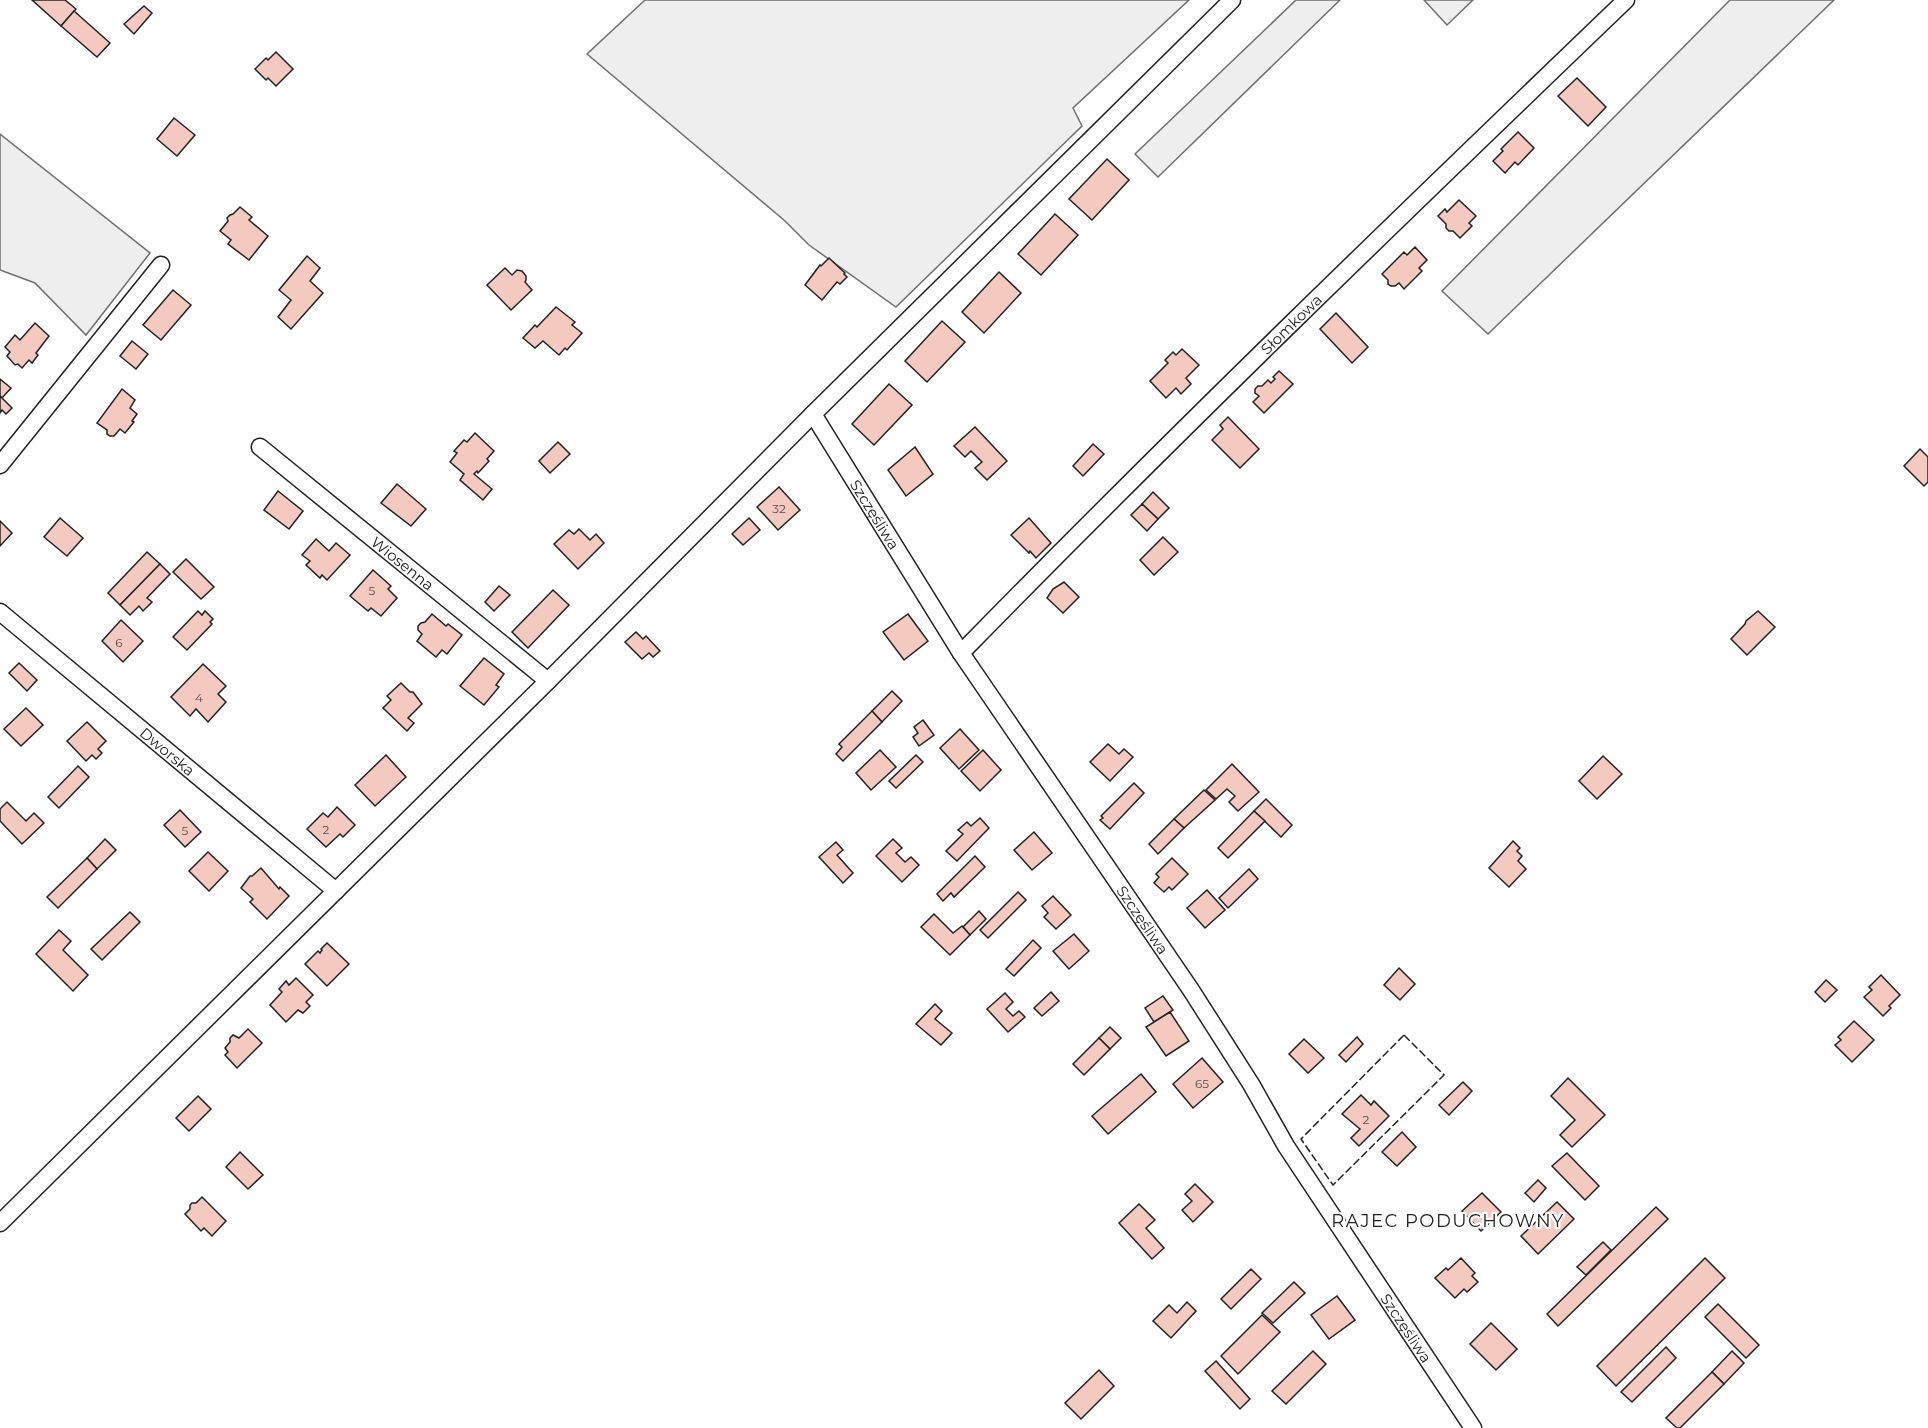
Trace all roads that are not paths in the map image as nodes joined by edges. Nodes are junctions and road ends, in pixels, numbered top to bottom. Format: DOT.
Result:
graph roads {
  1 [pos="1232,0"];
  2 [pos="1626,0"];
  3 [pos="161,265"];
  4 [pos="813,414"];
  5 [pos="260,447"];
  6 [pos="0,465"];
  7 [pos="0,612"];
  8 [pos="961,653"];
  9 [pos="548,681"];
  10 [pos="336,891"];
  11 [pos="0,1223"];
  12 [pos="1473,1428"];
  1 -- 4 [label="street"];
  2 -- 8 [label="street, Słomkowa"];
  3 -- 6 [label="street"];
  4 -- 8 [label="street, Szczęśliwa"];
  4 -- 9 [label="street"];
  5 -- 9 [label="street, Wiosenna"];
  7 -- 10 [label="street, Dworska"];
  8 -- 12 [label="street, Szczęśliwa"];
  9 -- 10 [label="street"];
  10 -- 11 [label="street"];
}
